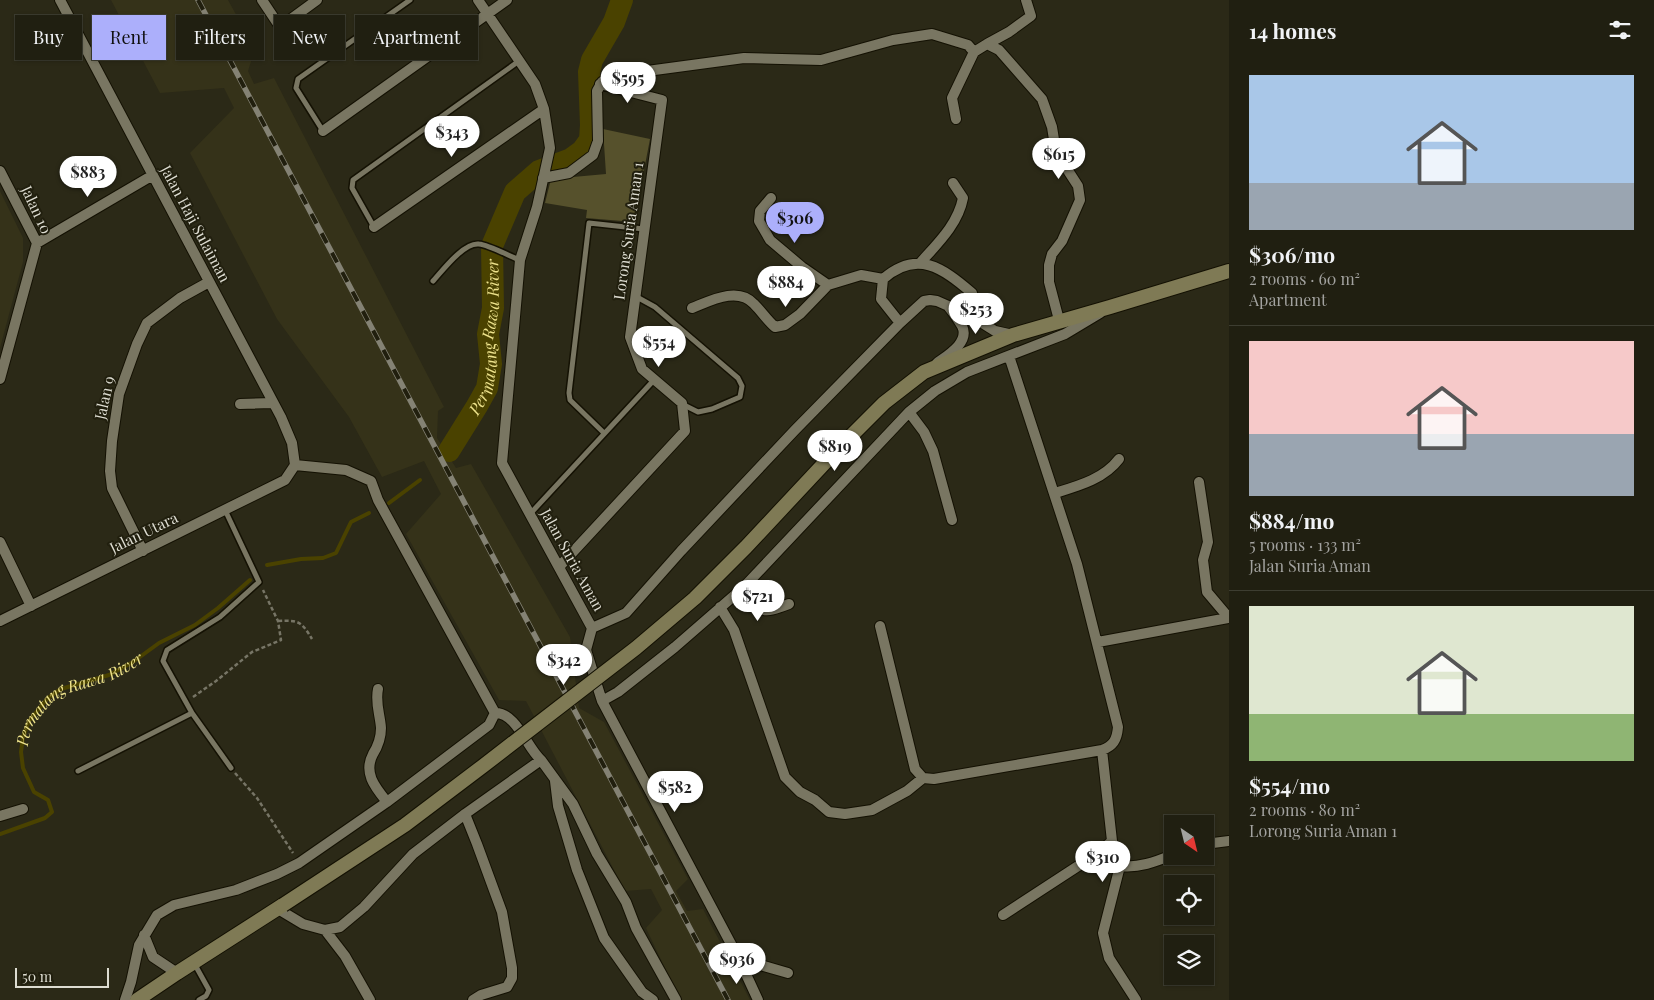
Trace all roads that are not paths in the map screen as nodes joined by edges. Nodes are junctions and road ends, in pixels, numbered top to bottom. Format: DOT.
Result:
graph roads {
  1 [pos="60,0"];
  2 [pos="262,0"];
  3 [pos="317,0"];
  4 [pos="410,0"];
  5 [pos="478,0"];
  6 [pos="507,0"];
  7 [pos="1026,0"];
  8 [pos="487,14"];
  9 [pos="988,44"];
  10 [pos="974,52"];
  11 [pos="519,61"];
  12 [pos="600,84"];
  13 [pos="544,109"];
  14 [pos="956,119"];
  15 [pos="322,131"];
  16 [pos="0,171"];
  17 [pos="153,175"];
  18 [pos="543,178"];
  19 [pos="954,183"];
  20 [pos="771,198"];
  21 [pos="374,227"];
  22 [pos="644,229"];
  23 [pos="37,243"];
  24 [pos="520,260"];
  25 [pos="921,262"];
  26 [pos="1229,271"];
  27 [pos="883,279"];
  28 [pos="433,280"];
  29 [pos="209,282"];
  30 [pos="828,285"];
  31 [pos="635,296"];
  32 [pos="948,306"];
  33 [pos="1110,307"];
  34 [pos="692,308"];
  35 [pos="972,316"];
  36 [pos="1060,320"];
  37 [pos="900,323"];
  38 [pos="1013,334"];
  39 [pos="1009,356"];
  40 [pos="924,372"];
  41 [pos="0,379"];
  42 [pos="654,380"];
  43 [pos="273,403"];
  44 [pos="240,404"];
  45 [pos="682,404"];
  46 [pos="909,412"];
  47 [pos="604,434"];
  48 [pos="1119,459"];
  49 [pos="295,465"];
  50 [pos="1199,482"];
  51 [pos="1055,493"];
  52 [pos="225,510"];
  53 [pos="530,514"];
  54 [pos="952,520"];
  55 [pos="0,542"];
  56 [pos="143,551"];
  57 [pos="559,567"];
  58 [pos="744,587"];
  59 [pos="789,604"];
  60 [pos="31,606"];
  61 [pos="720,607"];
  62 [pos="1229,618"];
  63 [pos="0,621"];
  64 [pos="880,626"];
  65 [pos="592,628"];
  66 [pos="1098,642"];
  67 [pos="378,689"];
  68 [pos="602,701"];
  69 [pos="192,713"];
  70 [pos="494,713"];
  71 [pos="1102,750"];
  72 [pos="541,760"];
  73 [pos="231,768"];
  74 [pos="78,771"];
  75 [pos="923,778"];
  76 [pos="555,780"];
  77 [pos="387,802"];
  78 [pos="23,809"];
  79 [pos="465,814"];
  80 [pos="0,816"];
  81 [pos="1112,841"];
  82 [pos="1229,841"];
  83 [pos="1214,843"];
  84 [pos="1164,858"];
  85 [pos="1120,866"];
  86 [pos="280,907"];
  87 [pos="1003,915"];
  88 [pos="325,930"];
  89 [pos="144,935"];
  90 [pos="738,959"];
  91 [pos="194,963"];
  92 [pos="177,973"];
  93 [pos="788,973"];
  94 [pos="125,1000"];
  95 [pos="137,1000"];
  96 [pos="199,1000"];
  97 [pos="370,1000"];
  98 [pos="473,1000"];
  99 [pos="653,1000"];
  100 [pos="676,1000"];
  101 [pos="758,1000"];
  102 [pos="1136,1000"];
  1 -- 17 [label="street, Jalan Haji Sulaiman"];
  2 -- 3 [label="street"];
  4 -- 15 [label="lane"];
  5 -- 8 [label="street, Jalan Suria Aman"];
  6 -- 8 [label="street"];
  7 -- 9 [label="street"];
  8 -- 11 [label="street, Jalan Suria Aman"];
  8 -- 15 [label="street"];
  9 -- 10 [label="street"];
  9 -- 36 [label="street"];
  10 -- 12 [label="street"];
  10 -- 14 [label="street"];
  11 -- 13 [label="street, Jalan Suria Aman"];
  11 -- 21 [label="lane"];
  12 -- 18 [label="street"];
  12 -- 22 [label="street, Lorong Suria Aman 1"];
  13 -- 18 [label="street, Jalan Suria Aman"];
  13 -- 21 [label="street"];
  16 -- 23 [label="street, Jalan 10"];
  17 -- 23 [label="street"];
  17 -- 29 [label="street, Jalan Haji Sulaiman"];
  18 -- 24 [label="street, Jalan Suria Aman"];
  19 -- 25 [label="street"];
  20 -- 30 [label="street"];
  22 -- 31 [label="street, Lorong Suria Aman 1"];
  22 -- 47 [label="lane"];
  23 -- 41 [label="street, Jalan 10"];
  24 -- 28 [label="lane"];
  24 -- 53 [label="street, Jalan Suria Aman"];
  25 -- 27 [label="street"];
  25 -- 35 [label="street"];
  26 -- 33 [label="street"];
  27 -- 30 [label="street"];
  27 -- 37 [label="street"];
  29 -- 43 [label="street, Jalan Haji Sulaiman"];
  29 -- 56 [label="street, Jalan 9"];
  30 -- 34 [label="street"];
  31 -- 42 [label="street, Lorong Suria Aman 1"];
  31 -- 45 [label="lane"];
  32 -- 35 [label="street, Jalan Suria Aman"];
  32 -- 37 [label="street, Jalan Suria Aman"];
  32 -- 40 [label="street"];
  33 -- 36 [label="street"];
  33 -- 39 [label="street"];
  35 -- 38 [label="street, Jalan Suria Aman"];
  36 -- 38 [label="street"];
  37 -- 65 [label="street, Jalan Suria Aman"];
  38 -- 40 [label="street"];
  39 -- 46 [label="street"];
  39 -- 51 [label="street"];
  40 -- 86 [label="street, bridge"];
  42 -- 45 [label="street, Lorong Suria Aman 1"];
  42 -- 47 [label="lane"];
  43 -- 44 [label="street"];
  43 -- 49 [label="street, Jalan Haji Sulaiman"];
  45 -- 57 [label="street"];
  46 -- 54 [label="street"];
  46 -- 58 [label="street"];
  47 -- 53 [label="lane"];
  48 -- 51 [label="street"];
  49 -- 52 [label="street, Jalan Utara"];
  49 -- 70 [label="street"];
  50 -- 62 [label="street"];
  51 -- 66 [label="street"];
  52 -- 56 [label="street, Jalan Utara"];
  52 -- 69 [label="lane"];
  53 -- 57 [label="street, Jalan Suria Aman"];
  55 -- 60 [label="street"];
  56 -- 60 [label="street, Jalan Utara"];
  57 -- 65 [label="street, Jalan Suria Aman"];
  58 -- 59 [label="street"];
  58 -- 61 [label="street"];
  60 -- 63 [label="street, Jalan Utara"];
  61 -- 68 [label="street"];
  61 -- 75 [label="street"];
  62 -- 66 [label="street"];
  64 -- 75 [label="street"];
  65 -- 68 [label="street"];
  66 -- 71 [label="street"];
  67 -- 77 [label="street"];
  68 -- 90 [label="street"];
  69 -- 73 [label="lane"];
  69 -- 74 [label="lane"];
  70 -- 72 [label="street"];
  70 -- 77 [label="street"];
  71 -- 75 [label="street"];
  71 -- 81 [label="street"];
  72 -- 76 [label="street"];
  72 -- 79 [label="street"];
  76 -- 99 [label="street"];
  76 -- 100 [label="street"];
  77 -- 89 [label="street"];
  78 -- 80 [label="street"];
  79 -- 88 [label="street"];
  79 -- 98 [label="street"];
  81 -- 85 [label="street"];
  81 -- 87 [label="street"];
  82 -- 83 [label="street"];
  84 -- 85 [label="street"];
  85 -- 102 [label="street"];
  86 -- 88 [label="street"];
  86 -- 91 [label="street"];
  88 -- 97 [label="street"];
  89 -- 92 [label="street"];
  89 -- 94 [label="street"];
  90 -- 93 [label="street"];
  90 -- 101 [label="street"];
  91 -- 92 [label="street"];
  91 -- 96 [label="lane"];
  92 -- 95 [label="street"];
}
